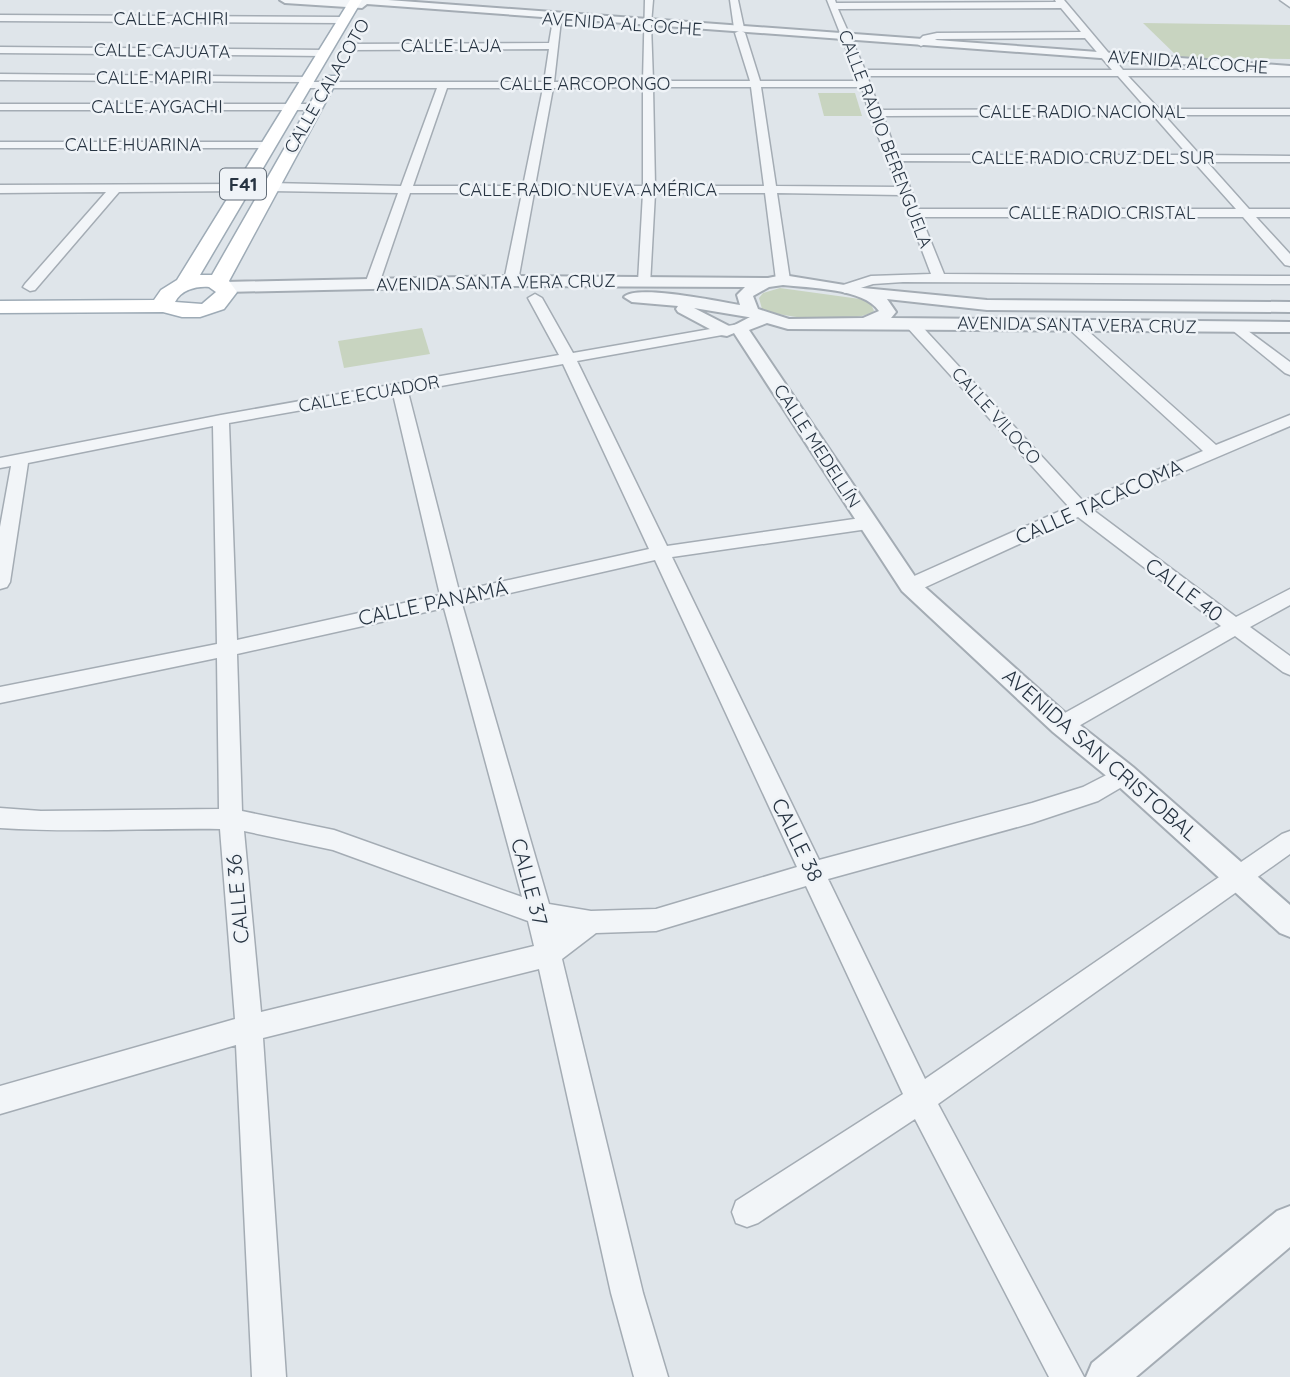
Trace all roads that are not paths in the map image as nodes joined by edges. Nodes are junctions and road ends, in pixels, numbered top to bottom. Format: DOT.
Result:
graph roads {
  1 [pos="285,0"];
  2 [pos="649,0"];
  3 [pos="734,0"];
  4 [pos="1284,0"];
  5 [pos="353,1"];
  6 [pos="1061,2"];
  7 [pos="832,3"];
  8 [pos="1290,4"];
  9 [pos="374,5"];
  10 [pos="70,9"];
  11 [pos="558,14"];
  12 [pos="60,18"];
  13 [pos="0,19"];
  14 [pos="86,19"];
  15 [pos="342,20"];
  16 [pos="648,24"];
  17 [pos="78,27"];
  18 [pos="739,31"];
  19 [pos="1090,35"];
  20 [pos="845,38"];
  21 [pos="60,42"];
  22 [pos="921,43"];
  23 [pos="553,46"];
  24 [pos="0,50"];
  25 [pos="51,50"];
  26 [pos="346,51"];
  27 [pos="324,53"];
  28 [pos="1106,57"];
  29 [pos="1290,71"];
  30 [pos="1121,74"];
  31 [pos="0,77"];
  32 [pos="862,78"];
  33 [pos="306,82"];
  34 [pos="651,83"];
  35 [pos="443,84"];
  36 [pos="549,84"];
  37 [pos="756,84"];
  38 [pos="328,85"];
  39 [pos="289,107"];
  40 [pos="315,107"];
  41 [pos="1,108"];
  42 [pos="1156,112"];
  43 [pos="874,113"];
  44 [pos="1290,113"];
  45 [pos="0,145"];
  46 [pos="266,145"];
  47 [pos="895,158"];
  48 [pos="1199,158"];
  49 [pos="1290,159"];
  50 [pos="271,187"];
  51 [pos="0,188"];
  52 [pos="116,188"];
  53 [pos="240,188"];
  54 [pos="770,188"];
  55 [pos="405,191"];
  56 [pos="529,191"];
  57 [pos="649,191"];
  58 [pos="904,191"];
  59 [pos="914,213"];
  60 [pos="1247,213"];
  61 [pos="1290,213"];
  62 [pos="1290,262"];
  63 [pos="939,278"];
  64 [pos="1290,280"];
  65 [pos="512,281"];
  66 [pos="775,281"];
  67 [pos="645,282"];
  68 [pos="372,284"];
  69 [pos="0,287"];
  70 [pos="30,287"];
  71 [pos="845,289"];
  72 [pos="866,292"];
  73 [pos="174,293"];
  74 [pos="225,294"];
  75 [pos="528,298"];
  76 [pos="481,299"];
  77 [pos="665,299"];
  78 [pos="274,303"];
  79 [pos="0,307"];
  80 [pos="1290,307"];
  81 [pos="757,315"];
  82 [pos="865,323"];
  83 [pos="911,323"];
  84 [pos="1074,326"];
  85 [pos="1236,326"];
  86 [pos="1290,327"];
  87 [pos="733,329"];
  88 [pos="568,358"];
  89 [pos="1290,370"];
  90 [pos="399,388"];
  91 [pos="221,421"];
  92 [pos="1290,421"];
  93 [pos="1214,452"];
  94 [pos="20,460"];
  95 [pos="0,463"];
  96 [pos="1080,509"];
  97 [pos="868,523"];
  98 [pos="659,553"];
  99 [pos="0,582"];
  100 [pos="910,586"];
  101 [pos="1290,596"];
  102 [pos="451,599"];
  103 [pos="1234,627"];
  104 [pos="227,649"];
  105 [pos="1290,667"];
  106 [pos="0,695"];
  107 [pos="1062,724"];
  108 [pos="1124,775"];
  109 [pos="0,818"];
  110 [pos="231,819"];
  111 [pos="1290,841"];
  112 [pos="813,873"];
  113 [pos="1237,876"];
  114 [pos="539,914"];
  115 [pos="591,922"];
  116 [pos="1290,924"];
  117 [pos="547,956"];
  118 [pos="249,1028"];
  119 [pos="919,1099"];
  120 [pos="0,1100"];
  121 [pos="747,1212"];
  122 [pos="1290,1224"];
  123 [pos="269,1377"];
  124 [pos="651,1377"];
  125 [pos="1067,1377"];
  126 [pos="1106,1377"];
  1 -- 5 [label="street, AVENIDA ALCOCHE"];
  2 -- 16 [label="street"];
  3 -- 18 [label="street"];
  4 -- 8 [label="street"];
  5 -- 9 [label="street, AVENIDA ALCOCHE"];
  5 -- 15 [label="main road, CALLE CALACOTO / F41"];
  6 -- 7 [label="street"];
  6 -- 19 [label="street"];
  7 -- 20 [label="street, CALLE RADIO BERENGUELA"];
  9 -- 11 [label="street, AVENIDA ALCOCHE"];
  10 -- 12 [label="street"];
  11 -- 16 [label="street, AVENIDA ALCOCHE"];
  11 -- 23 [label="street"];
  12 -- 13 [label="street, CALLE ACHIRI"];
  12 -- 14 [label="street, CALLE ACHIRI"];
  14 -- 15 [label="street, CALLE ACHIRI"];
  14 -- 17 [label="street"];
  15 -- 27 [label="main road, CALLE CALACOTO / F41"];
  16 -- 18 [label="street, AVENIDA ALCOCHE"];
  16 -- 34 [label="street"];
  18 -- 20 [label="street, AVENIDA ALCOCHE"];
  18 -- 37 [label="street"];
  19 -- 22 [label="street"];
  19 -- 28 [label="street"];
  20 -- 22 [label="street, AVENIDA ALCOCHE"];
  20 -- 32 [label="street, CALLE RADIO BERENGUELA"];
  21 -- 25 [label="street"];
  22 -- 28 [label="street, AVENIDA ALCOCHE"];
  23 -- 26 [label="street, CALLE LAJA"];
  23 -- 36 [label="street"];
  24 -- 25 [label="street, CALLE CAJUATA"];
  25 -- 27 [label="street, CALLE CAJUATA"];
  26 -- 38 [label="main road, CALLE CALACOTO / F41"];
  27 -- 33 [label="main road, CALLE CALACOTO / F41"];
  28 -- 29 [label="street, AVENIDA ALCOCHE"];
  28 -- 30 [label="street"];
  29 -- 30 [label="street, CALLE ARCOPONGO"];
  30 -- 32 [label="street, CALLE ARCOPONGO"];
  30 -- 42 [label="street"];
  31 -- 33 [label="street, CALLE MAPIRI"];
  32 -- 37 [label="street, CALLE ARCOPONGO"];
  32 -- 43 [label="street, CALLE RADIO BERENGUELA"];
  33 -- 38 [label="street, CALLE ARCOPONGO"];
  33 -- 39 [label="main road, CALLE CALACOTO / F41"];
  34 -- 36 [label="street, CALLE ARCOPONGO"];
  34 -- 37 [label="street, CALLE ARCOPONGO"];
  34 -- 57 [label="street"];
  35 -- 36 [label="street, CALLE ARCOPONGO"];
  35 -- 38 [label="street, CALLE ARCOPONGO"];
  35 -- 55 [label="street"];
  36 -- 56 [label="street"];
  37 -- 54 [label="street"];
  38 -- 40 [label="main road, CALLE CALACOTO / F41"];
  39 -- 40 [label="street, CALLE AYGACHI"];
  39 -- 41 [label="street, CALLE AYGACHI"];
  39 -- 46 [label="main road, CALLE CALACOTO / F41"];
  40 -- 50 [label="main road, CALLE CALACOTO / F41"];
  42 -- 43 [label="street, CALLE RADIO NACIONAL"];
  42 -- 44 [label="street, CALLE RADIO NACIONAL"];
  42 -- 48 [label="street"];
  43 -- 47 [label="street, CALLE RADIO BERENGUELA"];
  45 -- 46 [label="street, CALLE HUARINA"];
  46 -- 53 [label="main road, CALLE CALACOTO / F41"];
  47 -- 48 [label="street, CALLE RADIO CRUZ DEL SUR"];
  47 -- 58 [label="street, CALLE RADIO BERENGUELA"];
  48 -- 49 [label="street, CALLE RADIO CRUZ DEL SUR"];
  48 -- 60 [label="street"];
  50 -- 55 [label="street, CALLE RADIO NUEVA AMÉRICA"];
  50 -- 74 [label="main road, CALLE CALACOTO / F41"];
  51 -- 52 [label="street"];
  52 -- 53 [label="street"];
  52 -- 70 [label="street"];
  53 -- 73 [label="main road, CALLE CALACOTO / F41"];
  54 -- 57 [label="street, CALLE RADIO NUEVA AMÉRICA"];
  54 -- 58 [label="street, CALLE RADIO NUEVA AMÉRICA"];
  54 -- 66 [label="street"];
  55 -- 56 [label="street, CALLE RADIO NUEVA AMÉRICA"];
  55 -- 68 [label="street"];
  56 -- 57 [label="street, CALLE RADIO NUEVA AMÉRICA"];
  56 -- 65 [label="street"];
  57 -- 67 [label="street"];
  58 -- 59 [label="street, CALLE RADIO BERENGUELA"];
  59 -- 60 [label="street, CALLE RADIO CRISTAL"];
  59 -- 63 [label="street, CALLE RADIO BERENGUELA"];
  60 -- 61 [label="street, CALLE RADIO CRISTAL"];
  60 -- 62 [label="street"];
  63 -- 64 [label="street"];
  63 -- 71 [label="street"];
  65 -- 67 [label="street, AVENIDA SANTA VERA CRUZ"];
  65 -- 68 [label="street, AVENIDA SANTA VERA CRUZ"];
  66 -- 67 [label="street, AVENIDA SANTA VERA CRUZ"];
  66 -- 71 [label="street, AVENIDA SANTA VERA CRUZ"];
  66 -- 81 [label="street"];
  68 -- 74 [label="street, AVENIDA SANTA VERA CRUZ"];
  69 -- 70 [label="main road"];
  70 -- 73 [label="main road"];
  71 -- 72 [label="street, AVENIDA SANTA VERA CRUZ"];
  72 -- 80 [label="street, AVENIDA SANTA VERA CRUZ"];
  72 -- 82 [label="street"];
  73 -- 74 [label="main road"];
  73 -- 79 [label="main road"];
  75 -- 77 [label="street, AVENIDA SANTA VERA CRUZ"];
  75 -- 88 [label="street, CALLE 38"];
  76 -- 78 [label="street, AVENIDA SANTA VERA CRUZ"];
  77 -- 81 [label="street, AVENIDA SANTA VERA CRUZ"];
  77 -- 87 [label="street"];
  81 -- 82 [label="street, AVENIDA SANTA VERA CRUZ"];
  81 -- 87 [label="street"];
  82 -- 83 [label="street, AVENIDA SANTA VERA CRUZ"];
  83 -- 84 [label="street, AVENIDA SANTA VERA CRUZ"];
  83 -- 96 [label="street, CALLE VILOCO"];
  84 -- 85 [label="street, AVENIDA SANTA VERA CRUZ"];
  84 -- 93 [label="street"];
  85 -- 86 [label="street, AVENIDA SANTA VERA CRUZ"];
  85 -- 89 [label="street"];
  87 -- 88 [label="street, CALLE ECUADOR"];
  87 -- 97 [label="street, CALLE MEDELLÍN"];
  88 -- 90 [label="street, CALLE ECUADOR"];
  88 -- 98 [label="street, CALLE 38"];
  90 -- 91 [label="street, CALLE ECUADOR"];
  90 -- 102 [label="street, CALLE 37"];
  91 -- 94 [label="street, CALLE ECUADOR"];
  91 -- 104 [label="street, CALLE 36"];
  92 -- 93 [label="street, CALLE TACACOMA"];
  93 -- 96 [label="street, CALLE TACACOMA"];
  94 -- 95 [label="street, CALLE ECUADOR"];
  94 -- 99 [label="street"];
  96 -- 100 [label="street, CALLE TACACOMA"];
  96 -- 103 [label="street, CALLE 40"];
  97 -- 98 [label="street, CALLE PANAMÁ"];
  97 -- 100 [label="street, CALLE MEDELLÍN"];
  98 -- 102 [label="street, CALLE PANAMÁ"];
  98 -- 112 [label="street, CALLE 38"];
  100 -- 107 [label="street, AVENIDA SAN CRISTOBAL"];
  101 -- 103 [label="street"];
  102 -- 104 [label="street, CALLE PANAMÁ"];
  102 -- 114 [label="street, CALLE 37"];
  103 -- 105 [label="street, CALLE 40"];
  103 -- 107 [label="street"];
  104 -- 106 [label="street, CALLE PANAMÁ"];
  104 -- 110 [label="street, CALLE 36"];
  107 -- 108 [label="street, AVENIDA SAN CRISTOBAL"];
  108 -- 112 [label="street"];
  108 -- 113 [label="street, AVENIDA SAN CRISTOBAL"];
  109 -- 110 [label="street"];
  110 -- 114 [label="street"];
  110 -- 118 [label="street, CALLE 36"];
  111 -- 113 [label="street"];
  112 -- 115 [label="street"];
  112 -- 119 [label="street, CALLE 38"];
  113 -- 116 [label="street, AVENIDA SAN CRISTOBAL"];
  113 -- 119 [label="street"];
  114 -- 115 [label="street"];
  114 -- 117 [label="street, CALLE 37"];
  115 -- 117 [label="street"];
  117 -- 118 [label="street"];
  117 -- 124 [label="street, CALLE 37"];
  118 -- 120 [label="street"];
  118 -- 123 [label="street, CALLE 36"];
  119 -- 121 [label="street"];
  119 -- 125 [label="street, CALLE 38"];
  122 -- 126 [label="street"];
}
